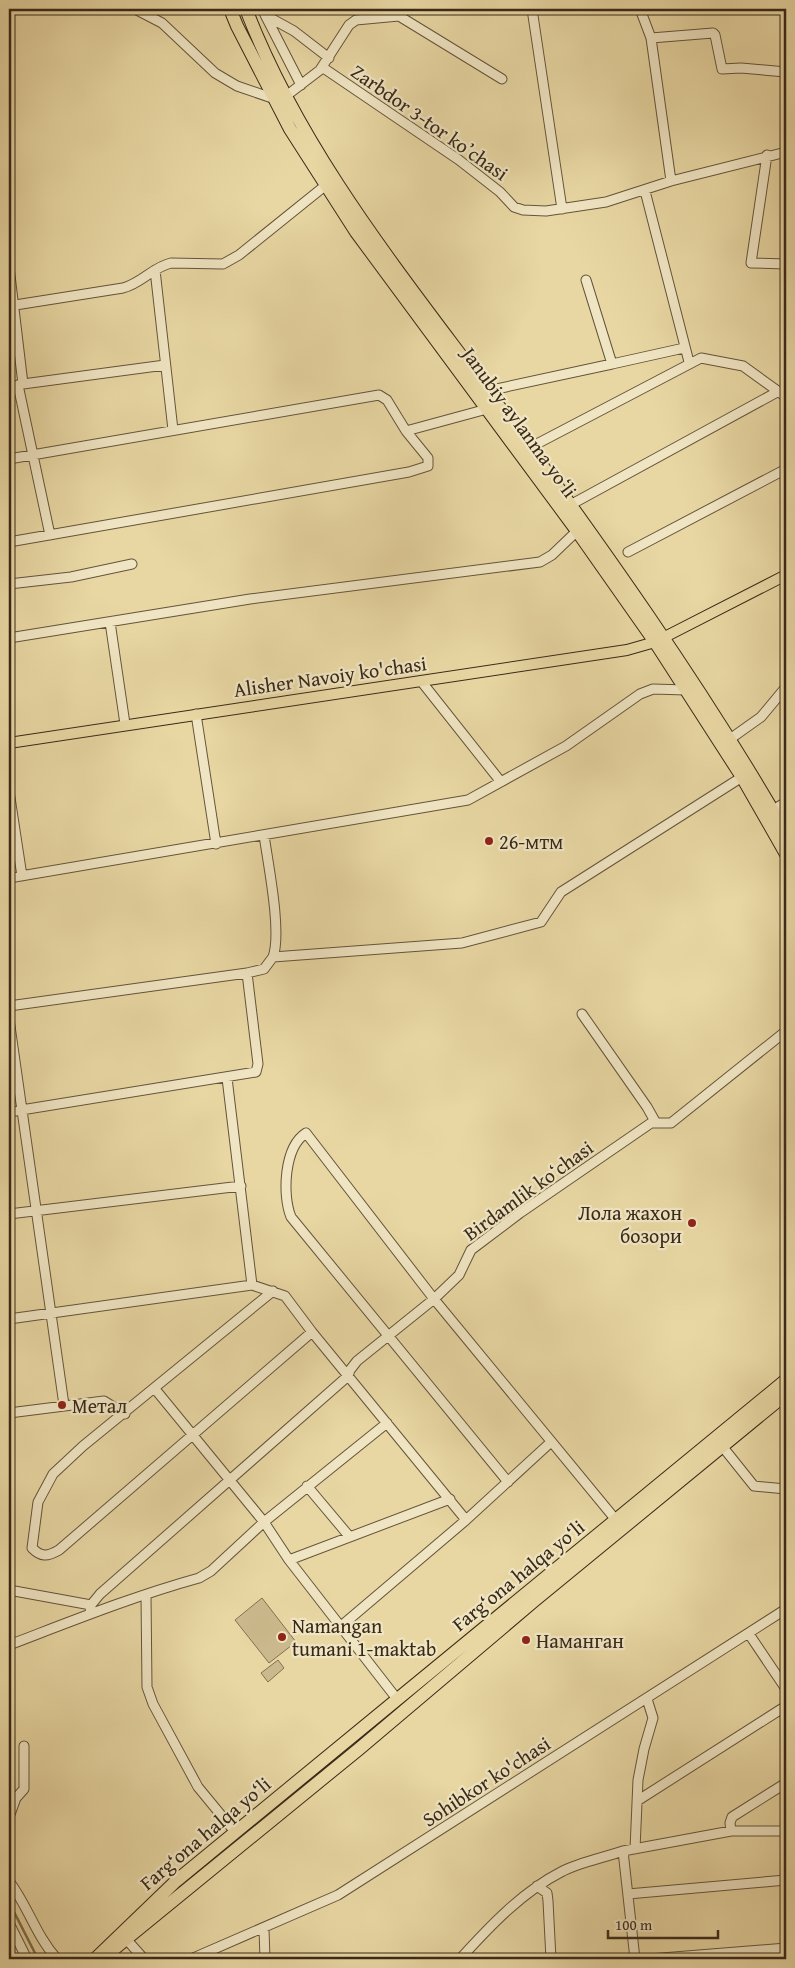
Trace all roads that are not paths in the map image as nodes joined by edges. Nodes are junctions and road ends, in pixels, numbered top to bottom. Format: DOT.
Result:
graph roads {
  1 [pos="136,9"];
  2 [pos="230,9"];
  3 [pos="246,9"];
  4 [pos="532,9"];
  5 [pos="640,9"];
  6 [pos="264,12"];
  7 [pos="650,38"];
  8 [pos="330,58"];
  9 [pos="322,67"];
  10 [pos="786,72"];
  11 [pos="502,79"];
  12 [pos="301,85"];
  13 [pos="280,97"];
  14 [pos="786,152"];
  15 [pos="767,156"];
  16 [pos="671,181"];
  17 [pos="326,185"];
  18 [pos="646,191"];
  19 [pos="562,209"];
  20 [pos="786,264"];
  21 [pos="9,267"];
  22 [pos="155,270"];
  23 [pos="586,280"];
  24 [pos="12,305"];
  25 [pos="684,348"];
  26 [pos="689,362"];
  27 [pos="612,364"];
  28 [pos="165,365"];
  29 [pos="17,386"];
  30 [pos="487,391"];
  31 [pos="783,394"];
  32 [pos="487,409"];
  33 [pos="173,430"];
  34 [pos="406,431"];
  35 [pos="529,448"];
  36 [pos="33,455"];
  37 [pos="9,459"];
  38 [pos="786,469"];
  39 [pos="572,504"];
  40 [pos="577,531"];
  41 [pos="50,535"];
  42 [pos="9,542"];
  43 [pos="628,552"];
  44 [pos="132,564"];
  45 [pos="786,575"];
  46 [pos="9,584"];
  47 [pos="110,622"];
  48 [pos="9,638"];
  49 [pos="660,640"];
  50 [pos="421,681"];
  51 [pos="786,687"];
  52 [pos="686,690"];
  53 [pos="196,714"];
  54 [pos="124,724"];
  55 [pos="730,739"];
  56 [pos="9,742"];
  57 [pos="742,778"];
  58 [pos="502,782"];
  59 [pos="9,790"];
  60 [pos="786,802"];
  61 [pos="773,810"];
  62 [pos="786,833"];
  63 [pos="264,836"];
  64 [pos="216,844"];
  65 [pos="786,854"];
  66 [pos="22,876"];
  67 [pos="9,878"];
  68 [pos="273,957"];
  69 [pos="247,972"];
  70 [pos="9,1006"];
  71 [pos="582,1014"];
  72 [pos="9,1019"];
  73 [pos="786,1031"];
  74 [pos="227,1078"];
  75 [pos="20,1110"];
  76 [pos="9,1112"];
  77 [pos="656,1122"];
  78 [pos="241,1186"];
  79 [pos="35,1210"];
  80 [pos="9,1214"];
  81 [pos="252,1285"];
  82 [pos="273,1291"];
  83 [pos="434,1300"];
  84 [pos="50,1313"];
  85 [pos="9,1319"];
  86 [pos="312,1332"];
  87 [pos="388,1335"];
  88 [pos="348,1376"];
  89 [pos="786,1380"];
  90 [pos="155,1389"];
  91 [pos="786,1394"];
  92 [pos="64,1405"];
  93 [pos="9,1413"];
  94 [pos="125,1414"];
  95 [pos="387,1423"];
  96 [pos="192,1435"];
  97 [pos="551,1442"];
  98 [pos="722,1446"];
  99 [pos="229,1479"];
  100 [pos="508,1482"];
  101 [pos="307,1486"];
  102 [pos="786,1489"];
  103 [pos="450,1499"];
  104 [pos="466,1520"];
  105 [pos="616,1520"];
  106 [pos="264,1522"];
  107 [pos="349,1536"];
  108 [pos="289,1560"];
  109 [pos="9,1590"];
  110 [pos="146,1596"];
  111 [pos="90,1609"];
  112 [pos="786,1609"];
  113 [pos="340,1627"];
  114 [pos="748,1634"];
  115 [pos="9,1645"];
  116 [pos="786,1689"];
  117 [pos="397,1699"];
  118 [pos="647,1699"];
  119 [pos="786,1706"];
  120 [pos="24,1746"];
  121 [pos="786,1783"];
  122 [pos="637,1801"];
  123 [pos="9,1817"];
  124 [pos="786,1831"];
  125 [pos="235,1832"];
  126 [pos="731,1832"];
  127 [pos="635,1849"];
  128 [pos="623,1851"];
  129 [pos="786,1880"];
  130 [pos="9,1881"];
  131 [pos="537,1886"];
  132 [pos="628,1894"];
  133 [pos="9,1923"];
  134 [pos="264,1929"];
  135 [pos="127,1940"];
  136 [pos="786,1948"];
  137 [pos="27,1959"];
  138 [pos="57,1959"];
  139 [pos="95,1959"];
  140 [pos="101,1959"];
  141 [pos="144,1959"];
  142 [pos="191,1959"];
  143 [pos="265,1959"];
  144 [pos="460,1959"];
  145 [pos="551,1959"];
  146 [pos="635,1959"];
  147 [pos="649,1959"];
  1 -- 13 [label="street"];
  2 -- 13 [label="highway, Janubiy aylanma yoʻli"];
  3 -- 13 [label="highway, Janubiy aylanma yoʻli"];
  4 -- 19 [label="street"];
  5 -- 7 [label="street"];
  6 -- 8 [label="street"];
  6 -- 12 [label="street"];
  7 -- 10 [label="street"];
  7 -- 16 [label="street"];
  8 -- 9 [label="street"];
  8 -- 11 [label="street"];
  9 -- 12 [label="street, Zarbdor 3-tor koʼchasi"];
  9 -- 19 [label="street, Zarbdor 3-tor koʼchasi"];
  12 -- 13 [label="street, Zarbdor 3-tor koʼchasi"];
  13 -- 17 [label="highway, Janubiy aylanma yoʻli"];
  13 -- 30 [label="highway, Janubiy aylanma yoʻli"];
  14 -- 15 [label="street, Zarbdor 3-tor koʼchasi"];
  15 -- 16 [label="street, Zarbdor 3-tor koʼchasi"];
  15 -- 20 [label="street"];
  16 -- 18 [label="street, Zarbdor 3-tor koʼchasi"];
  17 -- 22 [label="street"];
  17 -- 32 [label="highway, Janubiy aylanma yoʻli"];
  18 -- 19 [label="street, Zarbdor 3-tor koʼchasi"];
  18 -- 25 [label="street"];
  21 -- 24 [label="street"];
  22 -- 24 [label="street"];
  22 -- 28 [label="street"];
  23 -- 27 [label="street"];
  24 -- 29 [label="street"];
  25 -- 26 [label="street"];
  25 -- 27 [label="street"];
  26 -- 31 [label="street"];
  26 -- 35 [label="street"];
  27 -- 30 [label="street"];
  28 -- 29 [label="street"];
  28 -- 33 [label="street"];
  29 -- 36 [label="street"];
  30 -- 35 [label="highway, Janubiy aylanma yoʻli"];
  31 -- 39 [label="street"];
  32 -- 34 [label="street"];
  32 -- 40 [label="highway, Janubiy aylanma yoʻli"];
  33 -- 34 [label="street"];
  33 -- 36 [label="street"];
  34 -- 41 [label="street"];
  35 -- 39 [label="highway, Janubiy aylanma yoʻli"];
  36 -- 37 [label="street"];
  36 -- 41 [label="street"];
  38 -- 43 [label="street"];
  39 -- 49 [label="highway, Janubiy aylanma yoʻli"];
  40 -- 47 [label="street"];
  40 -- 49 [label="highway, Janubiy aylanma yoʻli"];
  41 -- 42 [label="street"];
  44 -- 46 [label="street"];
  45 -- 49 [label="main road, Alisher Navoiy ko'chasi"];
  47 -- 48 [label="street"];
  47 -- 54 [label="street"];
  49 -- 50 [label="main road, Alisher Navoiy ko'chasi"];
  49 -- 52 [label="highway, Janubiy aylanma yoʻli"];
  49 -- 55 [label="highway, Janubiy aylanma yoʻli"];
  50 -- 53 [label="main road, Alisher Navoiy ko'chasi"];
  50 -- 58 [label="street"];
  51 -- 55 [label="street"];
  52 -- 57 [label="highway, Janubiy aylanma yoʻli"];
  52 -- 58 [label="street"];
  53 -- 54 [label="main road, Alisher Navoiy ko'chasi"];
  53 -- 64 [label="street"];
  54 -- 56 [label="main road, Alisher Navoiy ko'chasi"];
  55 -- 61 [label="highway, Janubiy aylanma yoʻli"];
  57 -- 65 [label="highway, Janubiy aylanma yoʻli"];
  57 -- 68 [label="street"];
  58 -- 63 [label="street"];
  59 -- 66 [label="street"];
  60 -- 61 [label="street"];
  61 -- 62 [label="highway, Janubiy aylanma yoʻli"];
  63 -- 64 [label="street"];
  63 -- 68 [label="street"];
  64 -- 66 [label="street"];
  66 -- 67 [label="street"];
  68 -- 69 [label="street"];
  69 -- 70 [label="street"];
  69 -- 74 [label="street"];
  71 -- 77 [label="street"];
  72 -- 75 [label="street"];
  73 -- 77 [label="street, Birdamlik koʻchasi"];
  74 -- 75 [label="street"];
  74 -- 78 [label="street"];
  75 -- 76 [label="street"];
  75 -- 79 [label="street"];
  77 -- 83 [label="street, Birdamlik koʻchasi"];
  78 -- 79 [label="street"];
  78 -- 81 [label="street"];
  79 -- 80 [label="street"];
  79 -- 84 [label="street"];
  81 -- 82 [label="street"];
  81 -- 84 [label="street"];
  82 -- 86 [label="street"];
  82 -- 90 [label="street"];
  83 -- 87 [label="street, Birdamlik koʻchasi"];
  83 -- 87 [label="street"];
  83 -- 97 [label="street"];
  84 -- 85 [label="street"];
  84 -- 92 [label="street"];
  86 -- 88 [label="street"];
  86 -- 96 [label="street"];
  87 -- 88 [label="street, Birdamlik koʻchasi"];
  87 -- 100 [label="street"];
  88 -- 95 [label="street"];
  88 -- 99 [label="street, Birdamlik koʻchasi"];
  89 -- 105 [label="highway, Farg‘ona halqa yo‘li"];
  90 -- 94 [label="street"];
  90 -- 96 [label="street"];
  91 -- 98 [label="highway, Farg‘ona halqa yo‘li"];
  92 -- 93 [label="street"];
  92 -- 94 [label="street"];
  94 -- 96 [label="street"];
  95 -- 101 [label="street"];
  95 -- 103 [label="street"];
  96 -- 99 [label="street"];
  97 -- 100 [label="street"];
  97 -- 105 [label="street"];
  98 -- 102 [label="street"];
  98 -- 135 [label="highway, Farg‘ona halqa yo‘li"];
  99 -- 106 [label="street"];
  99 -- 111 [label="street, Birdamlik koʻchasi"];
  100 -- 104 [label="street"];
  101 -- 106 [label="street"];
  101 -- 107 [label="street"];
  103 -- 104 [label="street"];
  103 -- 107 [label="street"];
  104 -- 113 [label="street"];
  105 -- 117 [label="highway, Farg‘ona halqa yo‘li"];
  106 -- 108 [label="street"];
  106 -- 110 [label="street"];
  107 -- 108 [label="street"];
  108 -- 113 [label="street"];
  109 -- 111 [label="street"];
  110 -- 111 [label="street"];
  110 -- 125 [label="street"];
  111 -- 115 [label="street"];
  112 -- 114 [label="street, Sohibkor ko'chasi"];
  113 -- 117 [label="street"];
  114 -- 116 [label="street"];
  114 -- 118 [label="street, Sohibkor ko'chasi"];
  117 -- 125 [label="highway, Farg‘ona halqa yo‘li"];
  118 -- 122 [label="street"];
  118 -- 134 [label="street, Sohibkor ko'chasi"];
  119 -- 122 [label="street"];
  120 -- 123 [label="street"];
  121 -- 126 [label="street"];
  122 -- 127 [label="street"];
  124 -- 126 [label="street"];
  125 -- 139 [label="highway, Farg‘ona halqa yo‘li"];
  126 -- 127 [label="street"];
  127 -- 128 [label="street"];
  128 -- 131 [label="street"];
  128 -- 132 [label="street"];
  129 -- 132 [label="street"];
  130 -- 138 [label="street"];
  131 -- 144 [label="street"];
  131 -- 145 [label="street"];
  132 -- 146 [label="street"];
  133 -- 137 [label="street"];
  134 -- 142 [label="street, Sohibkor ko'chasi"];
  134 -- 143 [label="street"];
  135 -- 140 [label="highway, Farg‘ona halqa yo‘li"];
  135 -- 141 [label="street"];
  136 -- 147 [label="street"];
}
